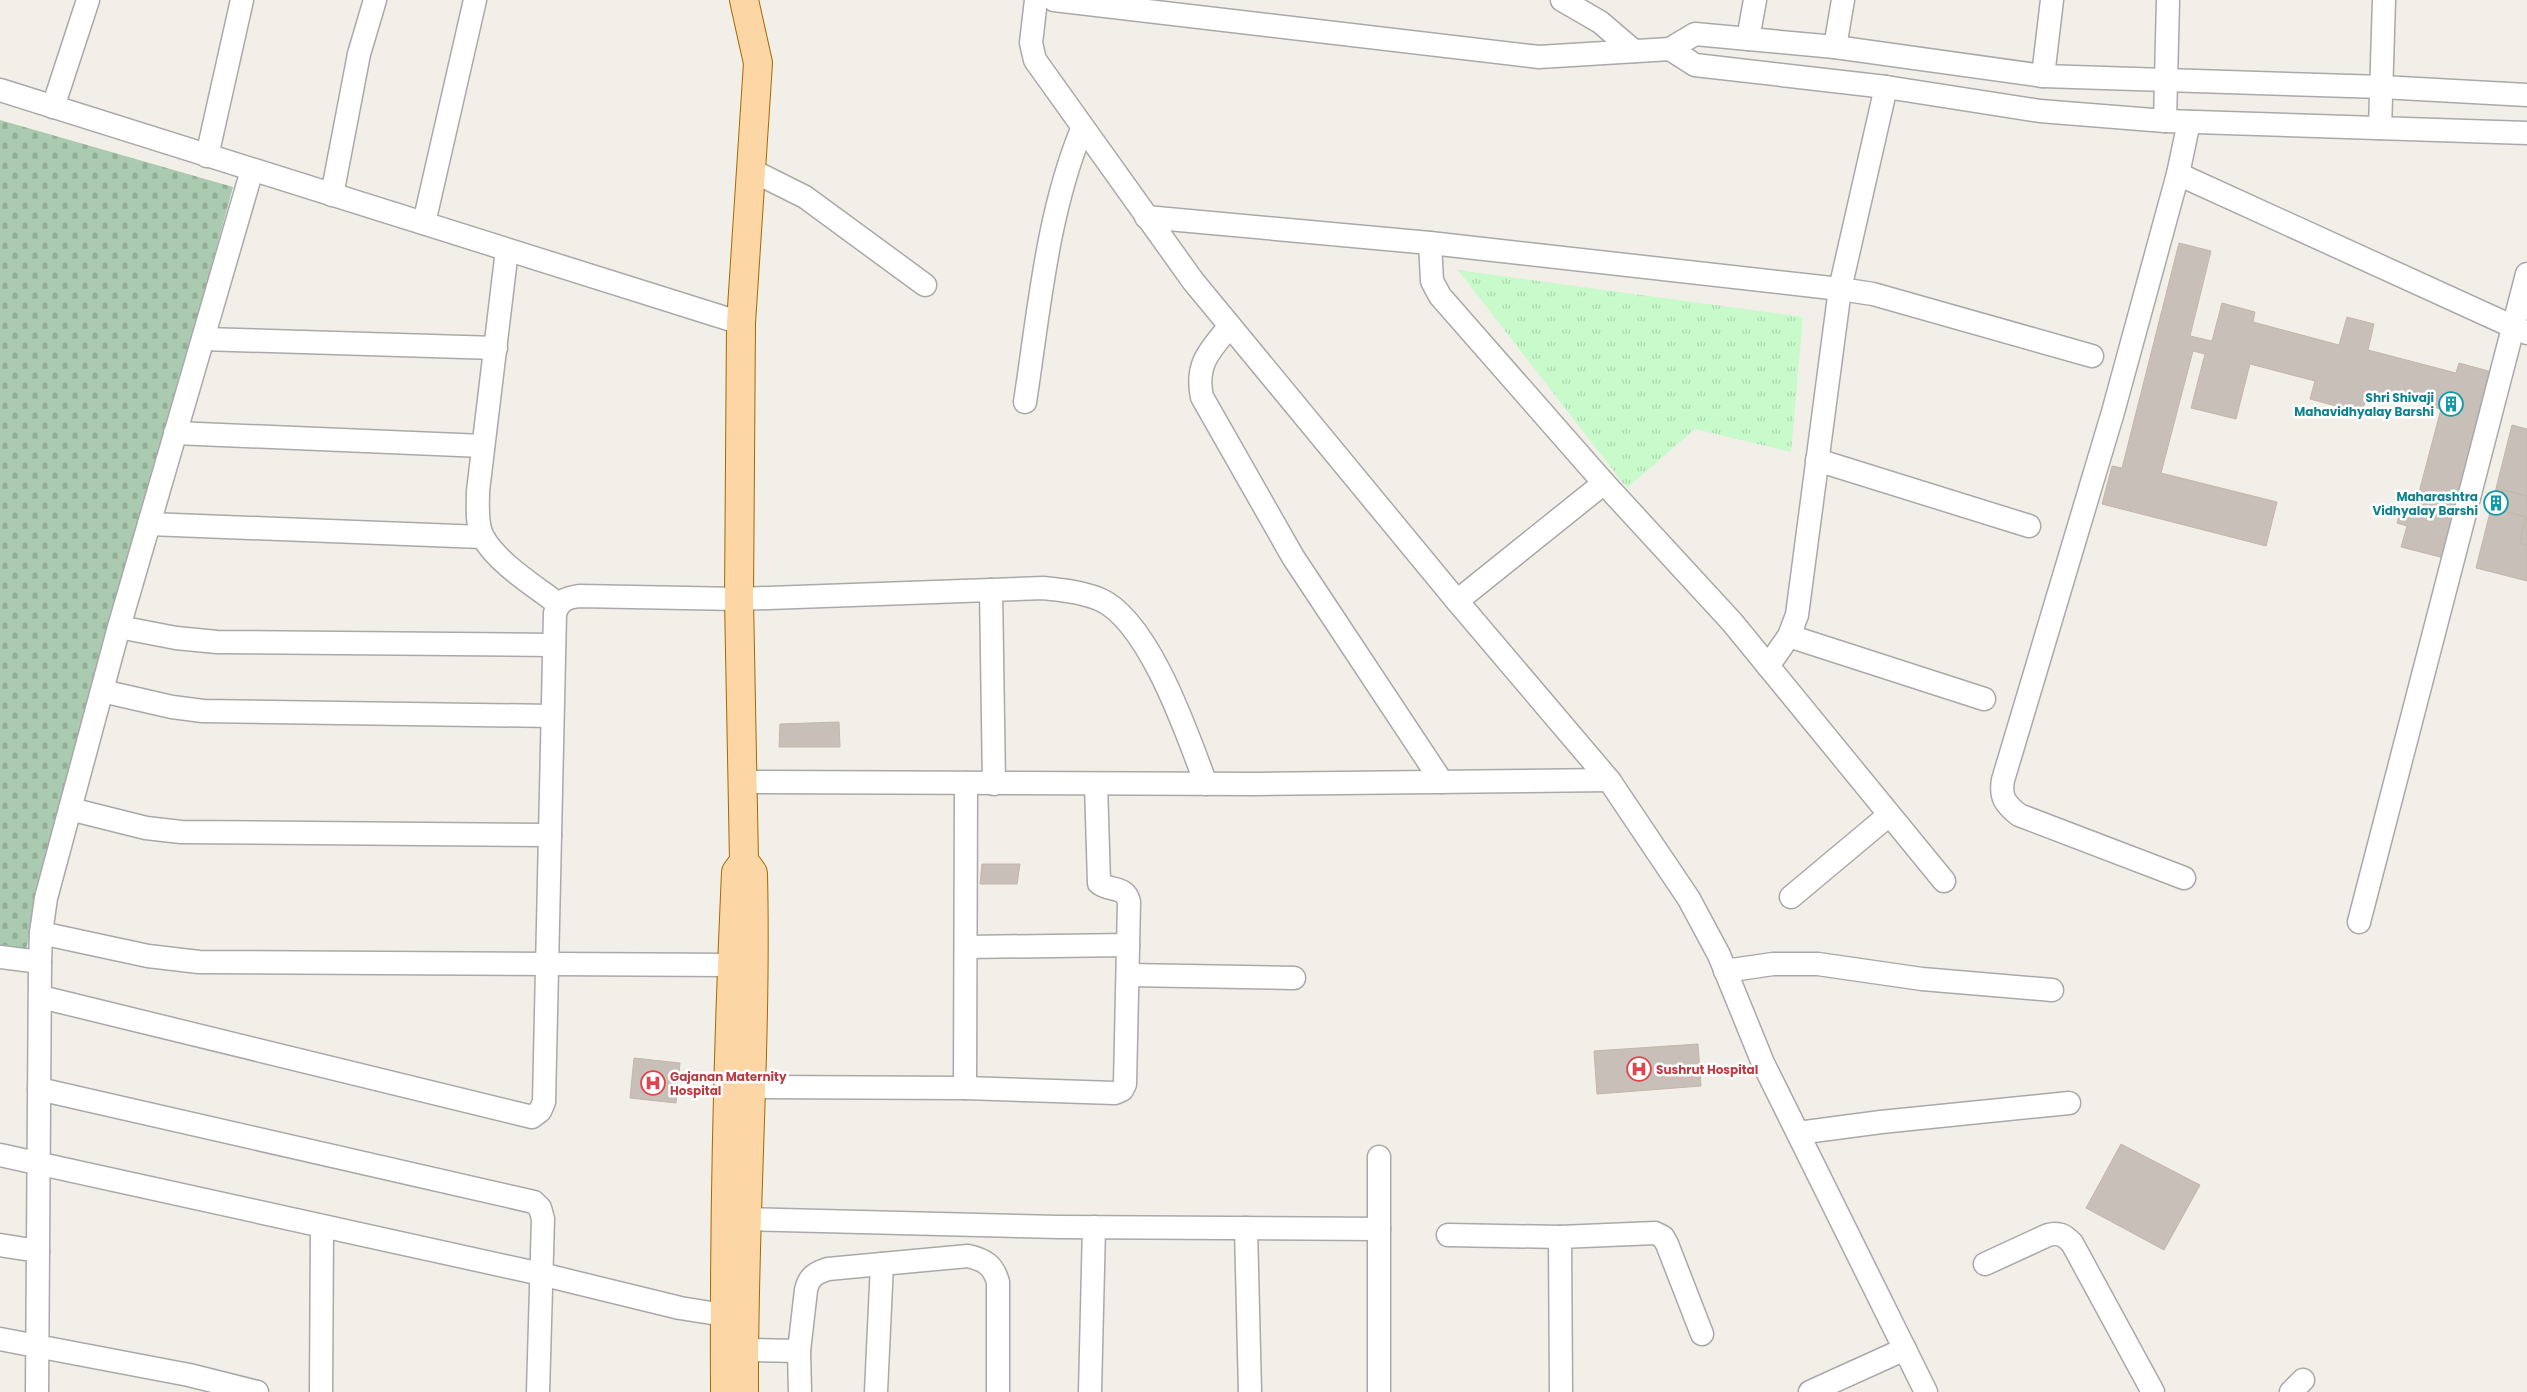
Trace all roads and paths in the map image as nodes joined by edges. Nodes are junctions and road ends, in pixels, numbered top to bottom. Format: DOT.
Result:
graph roads {
  1 [pos="88,0"];
  2 [pos="242,0"];
  3 [pos="375,0"];
  4 [pos="475,0"];
  5 [pos="744,0"];
  6 [pos="1036,0"];
  7 [pos="1054,0"];
  8 [pos="1562,0"];
  9 [pos="1755,0"];
  10 [pos="1843,0"];
  11 [pos="2052,0"];
  12 [pos="2168,0"];
  13 [pos="2384,0"];
  14 [pos="1748,39"];
  15 [pos="1835,47"];
  16 [pos="1670,49"];
  17 [pos="1634,51"];
  18 [pos="2043,76"];
  19 [pos="2167,80"];
  20 [pos="2382,87"];
  21 [pos="1886,88"];
  22 [pos="0,90"];
  23 [pos="2527,95"];
  24 [pos="53,107"];
  25 [pos="2165,121"];
  26 [pos="2189,122"];
  27 [pos="2380,128"];
  28 [pos="1082,129"];
  29 [pos="2527,133"];
  30 [pos="207,156"];
  31 [pos="252,170"];
  32 [pos="751,170"];
  33 [pos="2178,174"];
  34 [pos="332,195"];
  35 [pos="1146,218"];
  36 [pos="424,224"];
  37 [pos="1430,244"];
  38 [pos="508,250"];
  39 [pos="2527,274"];
  40 [pos="925,285"];
  41 [pos="1840,289"];
  42 [pos="741,323"];
  43 [pos="1230,326"];
  44 [pos="2521,330"];
  45 [pos="203,339"];
  46 [pos="496,348"];
  47 [pos="2092,356"];
  48 [pos="1025,402"];
  49 [pos="175,433"];
  50 [pos="483,446"];
  51 [pos="1817,460"];
  52 [pos="1604,483"];
  53 [pos="149,524"];
  54 [pos="2029,526"];
  55 [pos="482,537"];
  56 [pos="992,590"];
  57 [pos="739,599"];
  58 [pos="1457,601"];
  59 [pos="558,604"];
  60 [pos="119,627"];
  61 [pos="1789,636"];
  62 [pos="554,645"];
  63 [pos="1768,666"];
  64 [pos="102,691"];
  65 [pos="1984,699"];
  66 [pos="552,716"];
  67 [pos="1609,780"];
  68 [pos="741,782"];
  69 [pos="1442,782"];
  70 [pos="966,783"];
  71 [pos="994,784"];
  72 [pos="1096,784"];
  73 [pos="1206,784"];
  74 [pos="70,809"];
  75 [pos="1889,815"];
  76 [pos="550,835"];
  77 [pos="744,861"];
  78 [pos="2184,878"];
  79 [pos="1944,881"];
  80 [pos="1791,897"];
  81 [pos="2359,922"];
  82 [pos="41,933"];
  83 [pos="1128,945"];
  84 [pos="966,947"];
  85 [pos="0,957"];
  86 [pos="40,962"];
  87 [pos="732,965"];
  88 [pos="547,966"];
  89 [pos="1725,971"];
  90 [pos="1128,975"];
  91 [pos="1294,978"];
  92 [pos="2052,990"];
  93 [pos="41,998"];
  94 [pos="752,1087"];
  95 [pos="965,1088"];
  96 [pos="39,1089"];
  97 [pos="2069,1103"];
  98 [pos="1798,1134"];
  99 [pos="0,1155"];
  100 [pos="1379,1157"];
  101 [pos="38,1163"];
  102 [pos="745,1219"];
  103 [pos="322,1226"];
  104 [pos="1094,1227"];
  105 [pos="1246,1228"];
  106 [pos="1379,1230"];
  107 [pos="1448,1235"];
  108 [pos="1560,1237"];
  109 [pos="0,1245"];
  110 [pos="38,1251"];
  111 [pos="882,1264"];
  112 [pos="1985,1264"];
  113 [pos="541,1274"];
  114 [pos="724,1315"];
  115 [pos="1702,1334"];
  116 [pos="0,1339"];
  117 [pos="38,1346"];
  118 [pos="1905,1349"];
  119 [pos="744,1350"];
  120 [pos="799,1351"];
  121 [pos="37,1392"];
  122 [pos="257,1392"];
  123 [pos="321,1392"];
  124 [pos="538,1392"];
  125 [pos="725,1392"];
  126 [pos="744,1392"];
  127 [pos="800,1392"];
  128 [pos="876,1392"];
  129 [pos="998,1392"];
  130 [pos="1090,1392"];
  131 [pos="1250,1392"];
  132 [pos="1379,1392"];
  133 [pos="1560,1392"];
  134 [pos="1810,1392"];
  135 [pos="1926,1392"];
  136 [pos="2153,1392"];
  1 -- 24 [label="street"];
  2 -- 30 [label="street"];
  3 -- 34 [label="street"];
  4 -- 36 [label="street"];
  5 -- 32 [label="main road"];
  6 -- 28 [label="street"];
  7 -- 17 [label="street"];
  8 -- 17 [label="street"];
  9 -- 14 [label="street"];
  10 -- 15 [label="street"];
  11 -- 18 [label="street"];
  12 -- 19 [label="street"];
  13 -- 20 [label="street"];
  14 -- 15 [label="street"];
  14 -- 16 [label="street"];
  15 -- 18 [label="street"];
  16 -- 17 [label="street"];
  16 -- 21 [label="street"];
  18 -- 19 [label="street"];
  19 -- 20 [label="street"];
  19 -- 25 [label="street"];
  20 -- 23 [label="street"];
  20 -- 27 [label="street"];
  21 -- 25 [label="street"];
  21 -- 41 [label="street"];
  22 -- 24 [label="street"];
  24 -- 30 [label="street"];
  25 -- 26 [label="street"];
  26 -- 27 [label="street"];
  26 -- 33 [label="street"];
  27 -- 29 [label="street"];
  28 -- 35 [label="street"];
  28 -- 48 [label="street"];
  30 -- 31 [label="street"];
  31 -- 34 [label="street"];
  31 -- 45 [label="street"];
  32 -- 40 [label="street"];
  32 -- 42 [label="main road"];
  33 -- 44 [label="street"];
  33 -- 78 [label="street"];
  34 -- 36 [label="street"];
  35 -- 37 [label="street"];
  35 -- 43 [label="street"];
  36 -- 38 [label="street"];
  37 -- 41 [label="street"];
  37 -- 52 [label="street"];
  38 -- 42 [label="street"];
  38 -- 46 [label="street"];
  39 -- 44 [label="street"];
  41 -- 47 [label="street"];
  41 -- 51 [label="street"];
  42 -- 57 [label="main road"];
  43 -- 58 [label="street"];
  43 -- 69 [label="street"];
  44 -- 81 [label="street"];
  45 -- 46 [label="street"];
  45 -- 49 [label="street"];
  46 -- 50 [label="street"];
  49 -- 50 [label="street"];
  49 -- 53 [label="street"];
  50 -- 55 [label="street"];
  51 -- 54 [label="street"];
  51 -- 61 [label="street"];
  52 -- 58 [label="street"];
  52 -- 63 [label="street"];
  53 -- 55 [label="street"];
  53 -- 60 [label="street"];
  55 -- 59 [label="street"];
  56 -- 57 [label="street"];
  56 -- 71 [label="street"];
  56 -- 73 [label="street"];
  57 -- 59 [label="street"];
  57 -- 68 [label="main road"];
  58 -- 67 [label="street"];
  59 -- 62 [label="street"];
  60 -- 62 [label="street"];
  60 -- 64 [label="street"];
  61 -- 63 [label="street"];
  61 -- 65 [label="street"];
  62 -- 66 [label="street"];
  63 -- 75 [label="street"];
  64 -- 66 [label="street"];
  64 -- 74 [label="street"];
  66 -- 76 [label="street"];
  67 -- 69 [label="street"];
  67 -- 89 [label="street"];
  68 -- 70 [label="street"];
  68 -- 77 [label="main road"];
  69 -- 73 [label="street"];
  70 -- 71 [label="street"];
  70 -- 84 [label="street"];
  71 -- 72 [label="street"];
  72 -- 73 [label="street"];
  72 -- 83 [label="street"];
  74 -- 76 [label="street"];
  74 -- 82 [label="street"];
  75 -- 79 [label="street"];
  75 -- 80 [label="street"];
  76 -- 88 [label="street"];
  77 -- 87 [label="main road"];
  77 -- 94 [label="main road"];
  82 -- 86 [label="street"];
  82 -- 88 [label="street"];
  83 -- 84 [label="street"];
  83 -- 90 [label="street"];
  84 -- 95 [label="street"];
  85 -- 86 [label="street"];
  86 -- 93 [label="street"];
  87 -- 88 [label="street"];
  87 -- 114 [label="main road"];
  88 -- 93 [label="street"];
  89 -- 92 [label="street"];
  89 -- 98 [label="street"];
  90 -- 91 [label="street"];
  90 -- 95 [label="street"];
  93 -- 96 [label="street"];
  94 -- 95 [label="street"];
  94 -- 102 [label="main road"];
  96 -- 101 [label="street"];
  96 -- 113 [label="street"];
  97 -- 98 [label="street"];
  98 -- 118 [label="street"];
  99 -- 101 [label="street"];
  100 -- 106 [label="street"];
  101 -- 103 [label="street"];
  101 -- 110 [label="street"];
  102 -- 104 [label="street"];
  102 -- 119 [label="main road"];
  103 -- 113 [label="street"];
  103 -- 123 [label="street"];
  104 -- 105 [label="street"];
  104 -- 130 [label="street"];
  105 -- 106 [label="street"];
  105 -- 131 [label="street"];
  106 -- 132 [label="street"];
  107 -- 108 [label="street"];
  108 -- 115 [label="street"];
  108 -- 133 [label="street"];
  109 -- 110 [label="street"];
  110 -- 117 [label="street"];
  111 -- 120 [label="street"];
  111 -- 128 [label="street"];
  111 -- 129 [label="street"];
  112 -- 136 [label="street"];
  113 -- 114 [label="street"];
  113 -- 124 [label="street"];
  114 -- 125 [label="main road"];
  116 -- 117 [label="street"];
  117 -- 121 [label="street"];
  117 -- 122 [label="street"];
  118 -- 134 [label="street"];
  118 -- 135 [label="street"];
  119 -- 120 [label="street"];
  119 -- 126 [label="main road"];
  120 -- 127 [label="street"];
}
